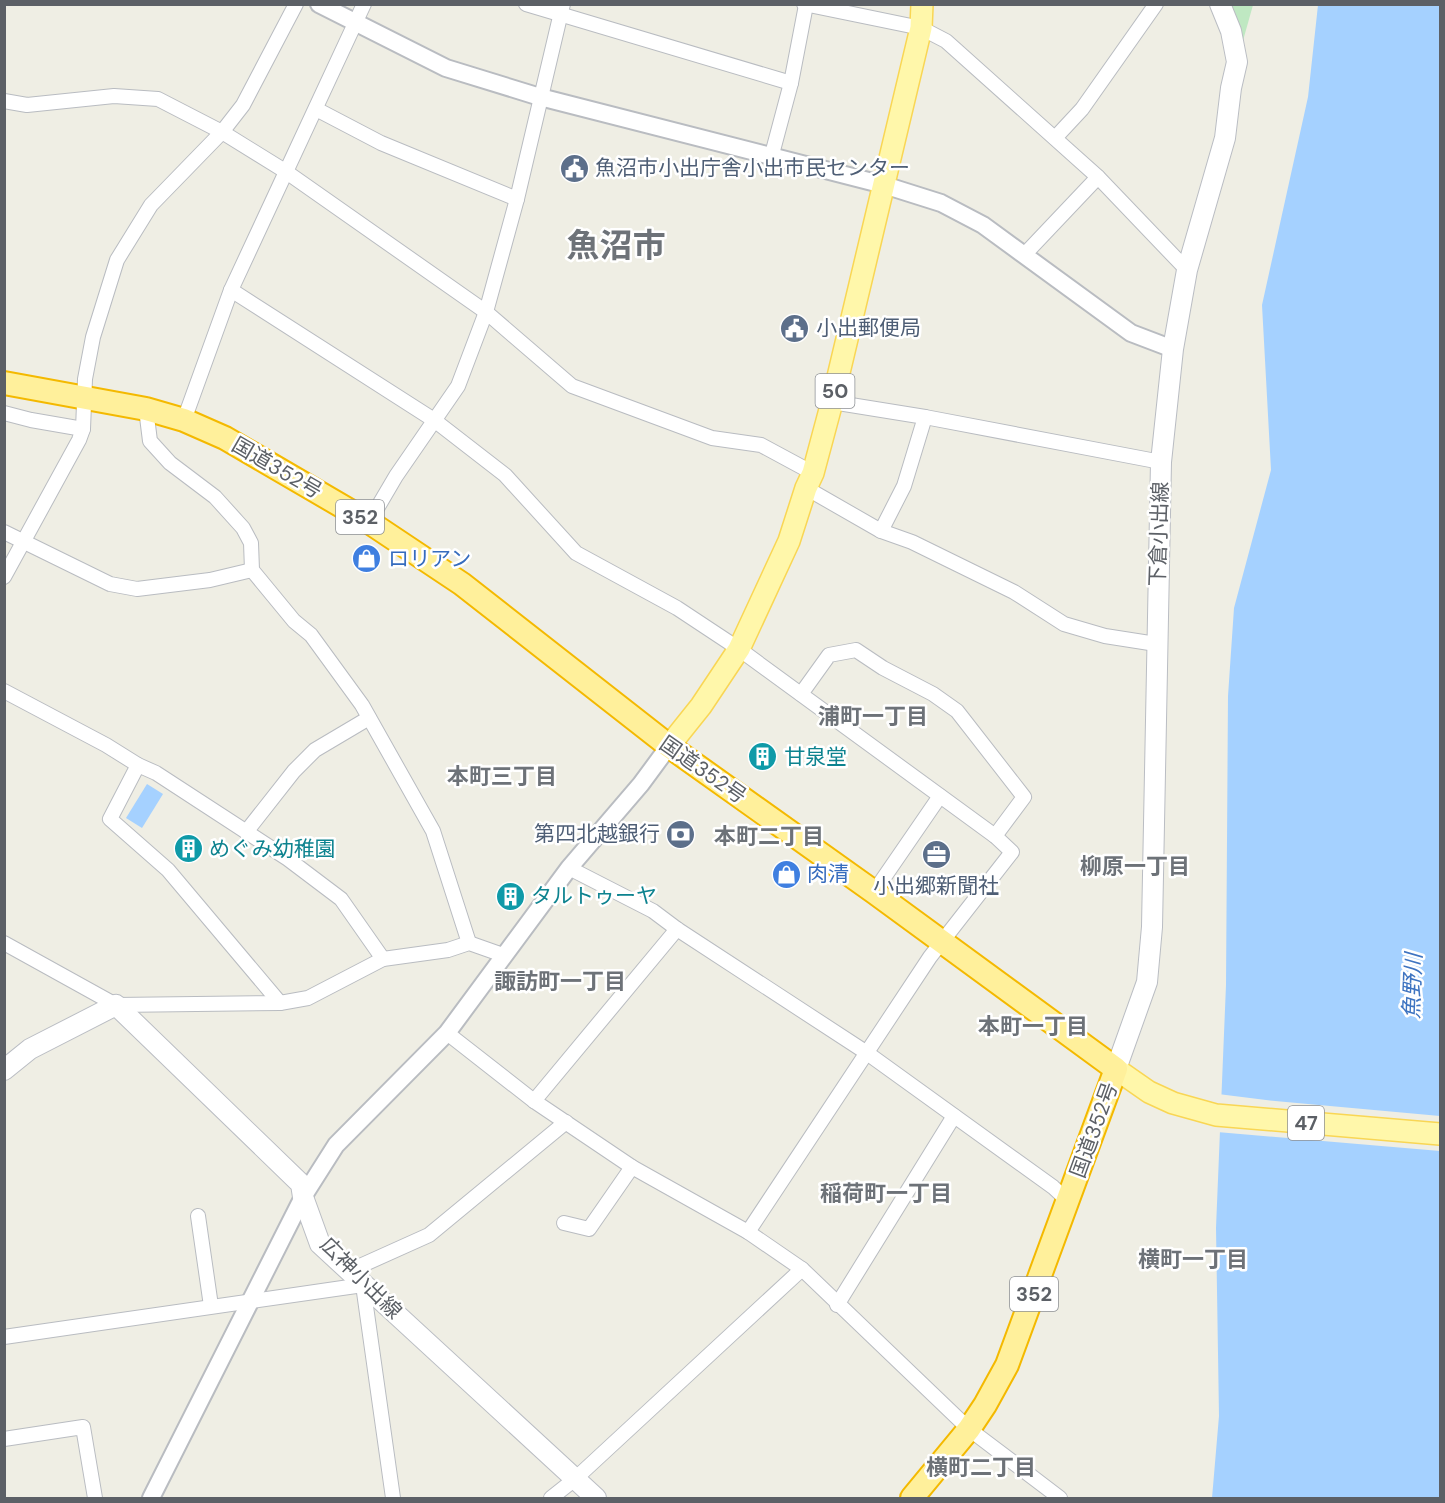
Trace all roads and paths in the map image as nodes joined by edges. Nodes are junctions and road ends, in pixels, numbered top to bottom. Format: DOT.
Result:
graph roads {
  1 [pos="296,4"];
  2 [pos="319,4"];
  3 [pos="364,4"];
  4 [pos="526,4"];
  5 [pos="922,4"];
  6 [pos="1156,4"];
  7 [pos="1220,4"];
  8 [pos="805,5"];
  9 [pos="562,10"];
  10 [pos="355,24"];
  11 [pos="921,28"];
  12 [pos="791,83"];
  13 [pos="540,97"];
  14 [pos="4,101"];
  15 [pos="316,109"];
  16 [pos="222,132"];
  17 [pos="1055,138"];
  18 [pos="771,158"];
  19 [pos="285,171"];
  20 [pos="1098,177"];
  21 [pos="884,185"];
  22 [pos="517,199"];
  23 [pos="1024,254"];
  24 [pos="1187,270"];
  25 [pos="231,290"];
  26 [pos="486,312"];
  27 [pos="1173,350"];
  28 [pos="4,383"];
  29 [pos="84,399"];
  30 [pos="832,402"];
  31 [pos="146,409"];
  32 [pos="4,413"];
  33 [pos="926,417"];
  34 [pos="184,420"];
  35 [pos="434,420"];
  36 [pos="83,429"];
  37 [pos="1161,462"];
  38 [pos="810,480"];
  39 [pos="369,522"];
  40 [pos="881,531"];
  41 [pos="4,532"];
  42 [pos="24,543"];
  43 [pos="252,570"];
  44 [pos="4,577"];
  45 [pos="1156,644"];
  46 [pos="739,650"];
  47 [pos="4,691"];
  48 [pos="801,694"];
  49 [pos="369,718"];
  50 [pos="669,747"];
  51 [pos="138,765"];
  52 [pos="939,796"];
  53 [pos="246,832"];
  54 [pos="995,836"];
  55 [pos="569,868"];
  56 [pos="874,892"];
  57 [pos="677,929"];
  58 [pos="941,942"];
  59 [pos="4,943"];
  60 [pos="470,943"];
  61 [pos="503,955"];
  62 [pos="383,959"];
  63 [pos="280,1003"];
  64 [pos="116,1005"];
  65 [pos="447,1033"];
  66 [pos="867,1053"];
  67 [pos="1116,1069"];
  68 [pos="4,1070"];
  69 [pos="534,1101"];
  70 [pos="954,1116"];
  71 [pos="566,1122"];
  72 [pos="1440,1134"];
  73 [pos="632,1167"];
  74 [pos="303,1197"];
  75 [pos="1068,1202"];
  76 [pos="198,1216"];
  77 [pos="564,1223"];
  78 [pos="748,1232"];
  79 [pos="801,1269"];
  80 [pos="356,1278"];
  81 [pos="250,1300"];
  82 [pos="837,1305"];
  83 [pos="211,1306"];
  84 [pos="4,1337"];
  85 [pos="969,1429"];
  86 [pos="4,1439"];
  87 [pos="575,1479"];
  88 [pos="1043,1486"];
  89 [pos="95,1498"];
  90 [pos="152,1498"];
  91 [pos="393,1498"];
  92 [pos="551,1498"];
  93 [pos="596,1498"];
  94 [pos="912,1498"];
  95 [pos="1035,1498"];
  96 [pos="1060,1498"];
  1 -- 16 [label="street"];
  2 -- 10 [label="street"];
  3 -- 10 [label="street"];
  4 -- 9 [label="street"];
  5 -- 11 [label="main road, 50"];
  6 -- 17 [label="street"];
  7 -- 24 [label="main road, 下倉小出線"];
  8 -- 11 [label="street"];
  8 -- 12 [label="street"];
  9 -- 12 [label="street"];
  9 -- 13 [label="street"];
  10 -- 13 [label="street"];
  10 -- 15 [label="street"];
  11 -- 17 [label="street"];
  11 -- 21 [label="main road, 50"];
  12 -- 18 [label="street"];
  13 -- 18 [label="street"];
  13 -- 22 [label="street"];
  14 -- 16 [label="street"];
  15 -- 19 [label="street"];
  15 -- 22 [label="street"];
  16 -- 19 [label="street"];
  16 -- 29 [label="street"];
  17 -- 20 [label="street"];
  18 -- 21 [label="street"];
  19 -- 25 [label="street"];
  19 -- 26 [label="street"];
  20 -- 23 [label="street"];
  20 -- 24 [label="street"];
  21 -- 23 [label="street"];
  21 -- 30 [label="main road, 50"];
  22 -- 26 [label="street"];
  23 -- 27 [label="street"];
  24 -- 27 [label="main road, 下倉小出線"];
  25 -- 34 [label="street"];
  25 -- 35 [label="street"];
  26 -- 35 [label="street"];
  26 -- 38 [label="street"];
  27 -- 37 [label="main road, 下倉小出線"];
  28 -- 29 [label="highway, 国道352号 / 352"];
  29 -- 31 [label="highway, 国道352号 / 352"];
  29 -- 36 [label="street"];
  30 -- 33 [label="street"];
  30 -- 38 [label="main road, 50"];
  31 -- 34 [label="highway, 国道352号 / 352"];
  31 -- 43 [label="street"];
  32 -- 36 [label="street"];
  33 -- 37 [label="street"];
  33 -- 40 [label="street"];
  34 -- 39 [label="highway, 国道352号 / 352"];
  35 -- 39 [label="street"];
  35 -- 46 [label="street"];
  36 -- 42 [label="street"];
  37 -- 45 [label="main road, 下倉小出線"];
  38 -- 40 [label="street"];
  38 -- 46 [label="main road, 50"];
  39 -- 50 [label="highway, 国道352号 / 352"];
  40 -- 45 [label="street"];
  41 -- 42 [label="street"];
  42 -- 43 [label="street"];
  42 -- 44 [label="street"];
  43 -- 49 [label="street"];
  45 -- 67 [label="main road, 下倉小出線"];
  46 -- 48 [label="street"];
  46 -- 50 [label="main road, 50"];
  47 -- 51 [label="street"];
  48 -- 52 [label="street"];
  48 -- 54 [label="street"];
  49 -- 53 [label="street"];
  49 -- 60 [label="street"];
  50 -- 55 [label="street"];
  50 -- 56 [label="highway, 国道352号 / 352"];
  51 -- 53 [label="street"];
  51 -- 63 [label="street"];
  52 -- 54 [label="street"];
  52 -- 56 [label="street"];
  53 -- 62 [label="street"];
  54 -- 58 [label="street"];
  55 -- 57 [label="street"];
  55 -- 61 [label="street"];
  56 -- 58 [label="highway, 国道352号 / 352"];
  57 -- 66 [label="street"];
  57 -- 69 [label="street"];
  58 -- 66 [label="street"];
  58 -- 67 [label="highway, 国道352号 / 352"];
  59 -- 64 [label="street"];
  60 -- 61 [label="street"];
  60 -- 62 [label="street"];
  61 -- 65 [label="street"];
  62 -- 63 [label="street"];
  63 -- 64 [label="street"];
  64 -- 68 [label="main road"];
  64 -- 74 [label="main road, 広神小出線"];
  65 -- 69 [label="street"];
  65 -- 74 [label="street"];
  66 -- 70 [label="street"];
  66 -- 78 [label="street"];
  67 -- 72 [label="main road, 47"];
  67 -- 75 [label="highway, 国道352号 / 352"];
  69 -- 71 [label="street"];
  70 -- 75 [label="street"];
  70 -- 82 [label="street"];
  71 -- 73 [label="street"];
  71 -- 80 [label="street"];
  73 -- 77 [label="street"];
  73 -- 78 [label="street"];
  74 -- 80 [label="main road, 広神小出線"];
  74 -- 81 [label="street"];
  75 -- 85 [label="highway, 国道352号 / 352"];
  76 -- 83 [label="street"];
  78 -- 79 [label="street"];
  79 -- 82 [label="street"];
  79 -- 87 [label="street"];
  80 -- 81 [label="street"];
  80 -- 87 [label="main road, 広神小出線"];
  80 -- 91 [label="street"];
  81 -- 83 [label="street"];
  81 -- 90 [label="street"];
  82 -- 85 [label="street"];
  83 -- 84 [label="street"];
  85 -- 88 [label="street"];
  85 -- 94 [label="highway, 国道352号 / 352"];
  86 -- 89 [label="street"];
  87 -- 92 [label="street"];
  87 -- 93 [label="main road, 広神小出線"];
  88 -- 95 [label="street"];
  88 -- 96 [label="street"];
}
